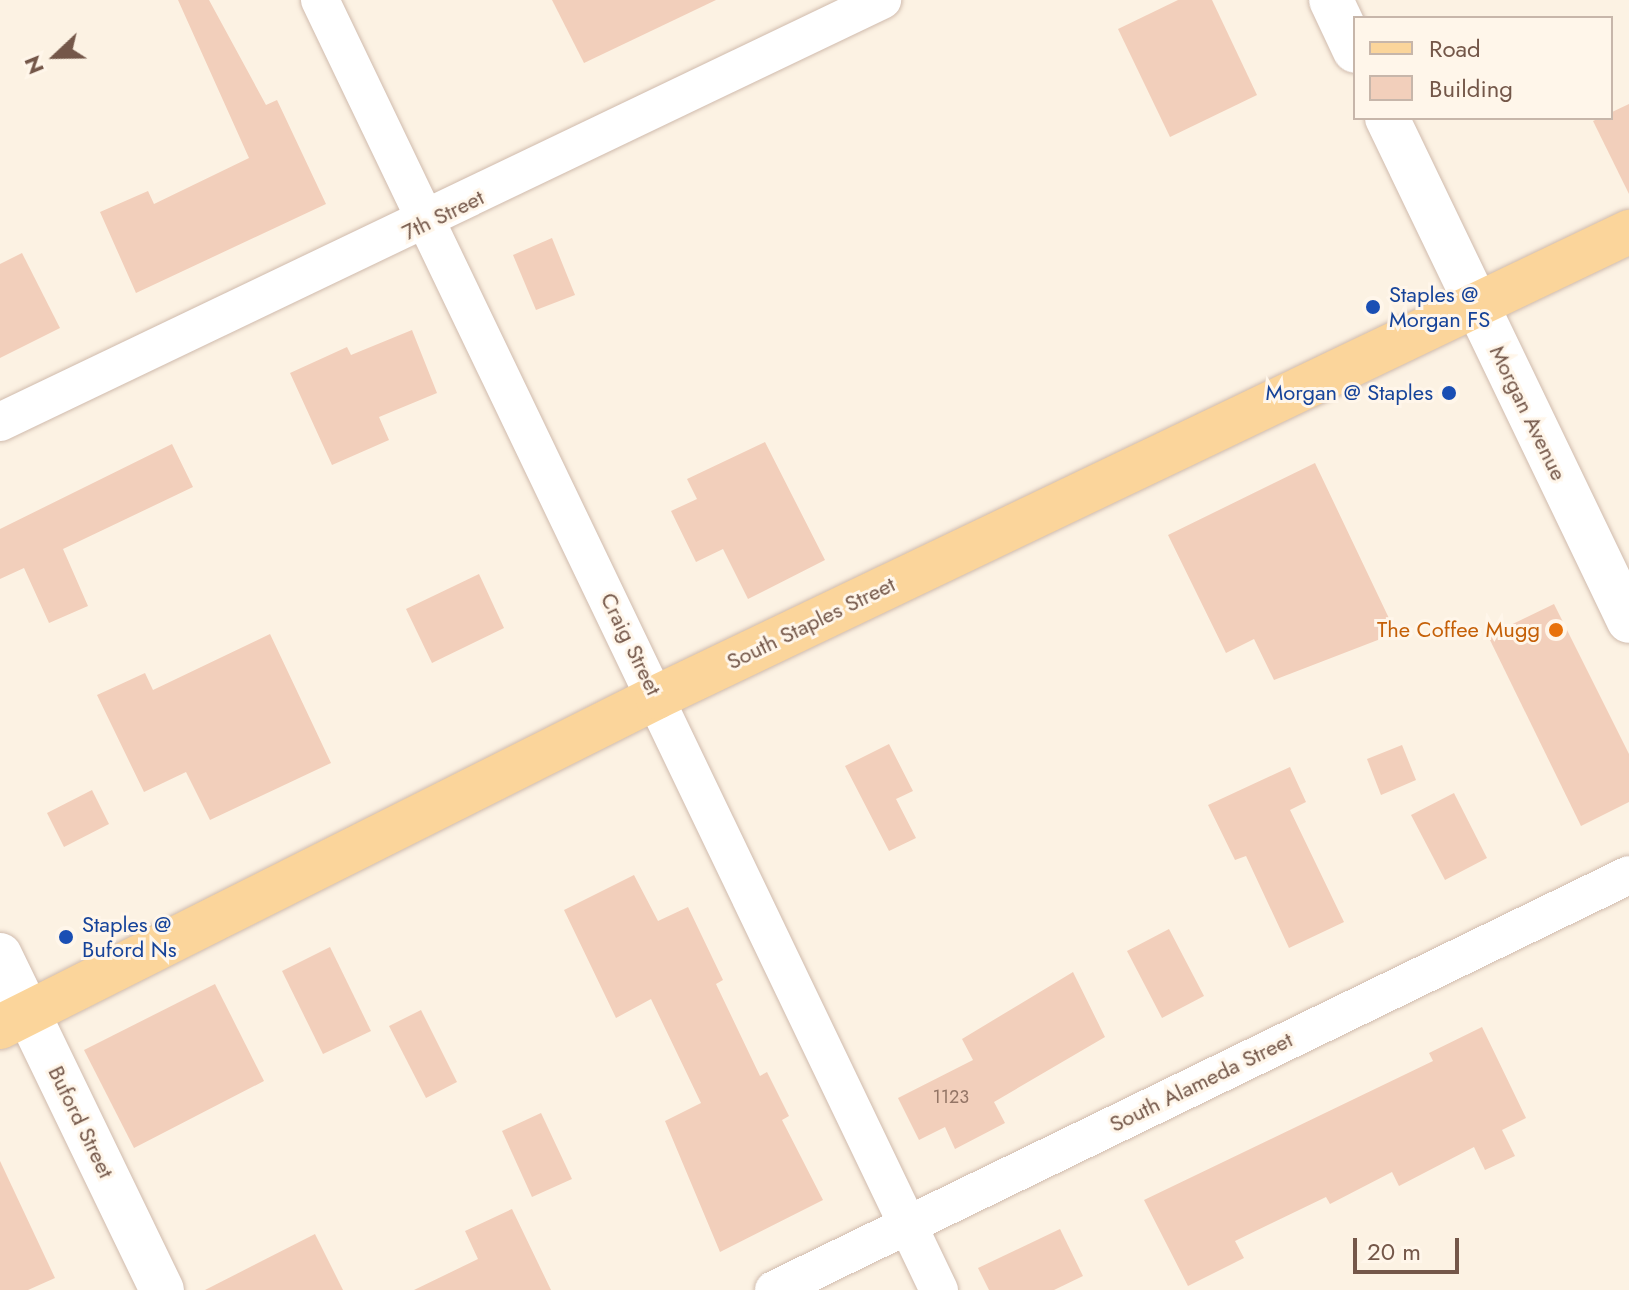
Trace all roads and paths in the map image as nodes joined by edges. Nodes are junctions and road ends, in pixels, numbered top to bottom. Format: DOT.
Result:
graph roads {
  1 [pos="320,0"];
  2 [pos="882,0"];
  3 [pos="1331,0"];
  4 [pos="1353,47"];
  5 [pos="1388,120"];
  6 [pos="426,223"];
  7 [pos="1629,232"];
  8 [pos="1474,305"];
  9 [pos="0,422"];
  10 [pos="1629,621"];
  11 [pos="657,697"];
  12 [pos="1629,875"];
  13 [pos="0,955"];
  14 [pos="14,1021"];
  15 [pos="908,1224"];
  16 [pos="162,1290"];
  17 [pos="774,1290"];
  18 [pos="939,1290"];
  1 -- 6 [label="street, Craig Street"];
  2 -- 6 [label="street, 7th Street"];
  3 -- 4 [label="main road"];
  5 -- 8 [label="main road, Morgan Avenue"];
  6 -- 9 [label="street, 7th Street"];
  6 -- 11 [label="street, Craig Street"];
  7 -- 8 [label="main road, South Staples Street"];
  8 -- 10 [label="main road, Morgan Avenue"];
  8 -- 11 [label="main road, South Staples Street"];
  11 -- 14 [label="main road, South Staples Street"];
  11 -- 15 [label="street, Craig Street"];
  12 -- 15 [label="street, South Alameda Street"];
  13 -- 14 [label="main road, Buford Street"];
  14 -- 16 [label="main road, Buford Street"];
  15 -- 17 [label="street, South Alameda Street"];
  15 -- 18 [label="street, Craig Street"];
}
